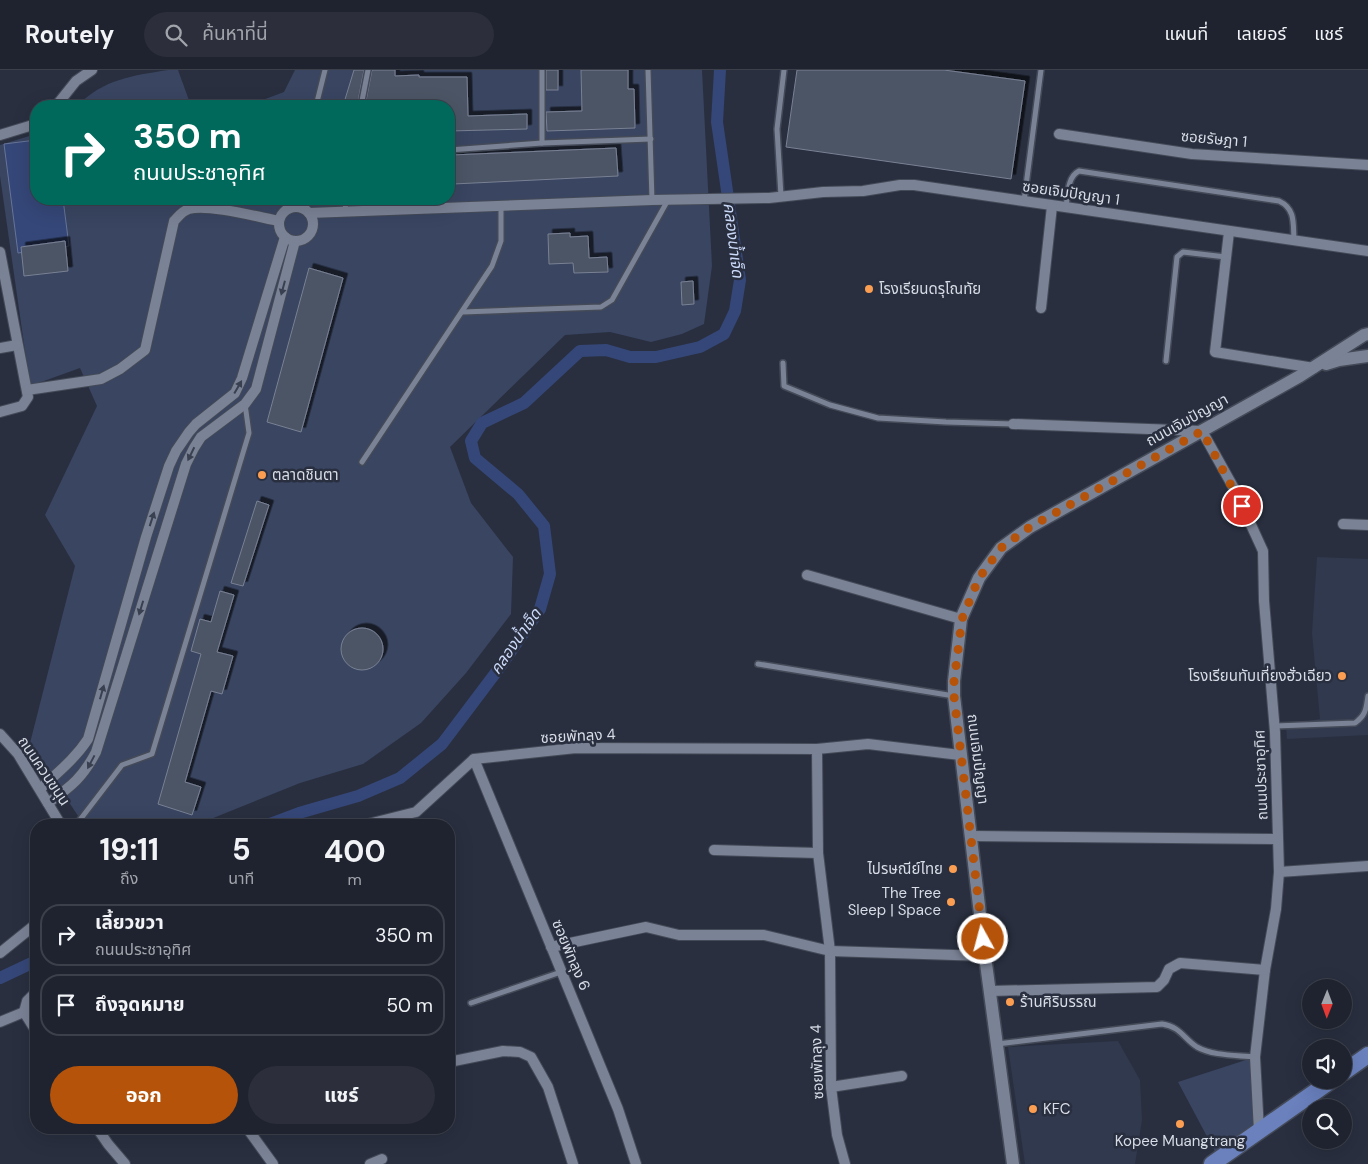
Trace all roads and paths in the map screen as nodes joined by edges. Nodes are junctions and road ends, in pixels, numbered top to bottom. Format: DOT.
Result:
graph roads {
  1 [pos="92,70"];
  2 [pos="325,70"];
  3 [pos="368,70"];
  4 [pos="542,70"];
  5 [pos="648,70"];
  6 [pos="784,70"];
  7 [pos="1040,70"];
  8 [pos="61,100"];
  9 [pos="318,100"];
  10 [pos="363,100"];
  11 [pos="30,126"];
  12 [pos="1059,134"];
  13 [pos="0,135"];
  14 [pos="651,139"];
  15 [pos="542,143"];
  16 [pos="455,150"];
  17 [pos="1368,165"];
  18 [pos="781,197"];
  19 [pos="652,200"];
  20 [pos="668,200"];
  21 [pos="1024,202"];
  22 [pos="292,205"];
  23 [pos="298,205"];
  24 [pos="346,205"];
  25 [pos="426,205"];
  26 [pos="455,205"];
  27 [pos="501,206"];
  28 [pos="1052,206"];
  29 [pos="1066,208"];
  30 [pos="345,212"];
  31 [pos="309,213"];
  32 [pos="279,221"];
  33 [pos="1229,232"];
  34 [pos="290,239"];
  35 [pos="1294,241"];
  36 [pos="1368,251"];
  37 [pos="0,252"];
  38 [pos="1226,257"];
  39 [pos="1041,308"];
  40 [pos="463,312"];
  41 [pos="1368,334"];
  42 [pos="17,345"];
  43 [pos="0,348"];
  44 [pos="1368,356"];
  45 [pos="1166,361"];
  46 [pos="783,363"];
  47 [pos="1314,368"];
  48 [pos="27,390"];
  49 [pos="245,404"];
  50 [pos="0,412"];
  51 [pos="201,420"];
  52 [pos="1013,424"];
  53 [pos="210,431"];
  54 [pos="1202,431"];
  55 [pos="362,462"];
  56 [pos="1342,524"];
  57 [pos="1368,525"];
  58 [pos="146,538"];
  59 [pos="162,540"];
  60 [pos="807,575"];
  61 [pos="962,619"];
  62 [pos="758,664"];
  63 [pos="954,696"];
  64 [pos="1368,696"];
  65 [pos="1274,726"];
  66 [pos="0,734"];
  67 [pos="88,738"];
  68 [pos="99,744"];
  69 [pos="817,749"];
  70 [pos="960,755"];
  71 [pos="474,759"];
  72 [pos="40,789"];
  73 [pos="48,803"];
  74 [pos="57,819"];
  75 [pos="81,819"];
  76 [pos="388,819"];
  77 [pos="972,836"];
  78 [pos="1278,839"];
  79 [pos="714,850"];
  80 [pos="818,854"];
  81 [pos="1368,866"];
  82 [pos="1279,872"];
  83 [pos="30,929"];
  84 [pos="551,947"];
  85 [pos="830,951"];
  86 [pos="0,953"];
  87 [pos="985,956"];
  88 [pos="1265,970"];
  89 [pos="562,972"];
  90 [pos="990,992"];
  91 [pos="30,998"];
  92 [pos="471,1003"];
  93 [pos="24,1012"];
  94 [pos="0,1022"];
  95 [pos="30,1022"];
  96 [pos="997,1044"];
  97 [pos="1368,1055"];
  98 [pos="1256,1057"];
  99 [pos="455,1061"];
  100 [pos="1352,1066"];
  101 [pos="902,1076"];
  102 [pos="831,1087"];
  103 [pos="1319,1089"];
  104 [pos="1259,1131"];
  105 [pos="101,1134"];
  106 [pos="251,1134"];
  107 [pos="382,1159"];
  108 [pos="125,1164"];
  109 [pos="273,1164"];
  110 [pos="370,1164"];
  111 [pos="573,1164"];
  112 [pos="636,1164"];
  113 [pos="845,1164"];
  114 [pos="1013,1164"];
  115 [pos="1212,1164"];
  1 -- 8 [label="street"];
  2 -- 9 [label="lane"];
  3 -- 10 [label="lane"];
  4 -- 15 [label="lane"];
  5 -- 14 [label="lane"];
  6 -- 18 [label="lane"];
  7 -- 21 [label="lane"];
  11 -- 13 [label="street"];
  12 -- 17 [label="street, ซอยรัษฎา 1"];
  14 -- 15 [label="lane"];
  14 -- 19 [label="lane"];
  15 -- 16 [label="lane"];
  18 -- 20 [label="street, ซอยเจิมปัญญา 1"];
  18 -- 21 [label="street, ซอยเจิมปัญญา 1"];
  19 -- 20 [label="street, ซอยเจิมปัญญา 1"];
  19 -- 27 [label="street, ซอยเจิมปัญญา 1"];
  20 -- 40 [label="lane"];
  21 -- 28 [label="street, ซอยเจิมปัญญา 1"];
  22 -- 32 [label="street"];
  23 -- 31 [label="street"];
  24 -- 30 [label="lane"];
  25 -- 30 [label="street, ซอยเจิมปัญญา 1"];
  26 -- 27 [label="street, ซอยเจิมปัญญา 1"];
  27 -- 40 [label="lane"];
  28 -- 29 [label="street, ซอยเจิมปัญญา 1"];
  28 -- 39 [label="street"];
  29 -- 33 [label="street, ซอยเจิมปัญญา 1"];
  29 -- 35 [label="lane"];
  30 -- 31 [label="street, ซอยเจิมปัญญา 1"];
  31 -- 34 [label="street"];
  32 -- 34 [label="street"];
  32 -- 48 [label="street"];
  33 -- 35 [label="street, ซอยเจิมปัญญา 1"];
  33 -- 38 [label="street"];
  34 -- 49 [label="street, one-way"];
  51 -- 34 [label="street, one-way"];
  35 -- 36 [label="street, ซอยเจิมปัญญา 1"];
  37 -- 42 [label="street"];
  38 -- 45 [label="lane"];
  38 -- 47 [label="street"];
  40 -- 55 [label="lane"];
  41 -- 47 [label="street"];
  42 -- 43 [label="street"];
  42 -- 48 [label="street"];
  44 -- 47 [label="street"];
  46 -- 52 [label="lane"];
  47 -- 54 [label="street, ถนนเจิมปัญญา"];
  48 -- 50 [label="street"];
  49 -- 53 [label="street"];
  49 -- 75 [label="lane"];
  51 -- 53 [label="street"];
  58 -- 51 [label="street, one-way"];
  52 -- 54 [label="street"];
  53 -- 59 [label="street, one-way"];
  54 -- 61 [label="street, ถนนเจิมปัญญา"];
  54 -- 65 [label="street, ถนนประชาอุทิศ"];
  56 -- 57 [label="street"];
  58 -- 59 [label="street"];
  67 -- 58 [label="street, one-way"];
  59 -- 68 [label="street, one-way"];
  60 -- 61 [label="street"];
  61 -- 63 [label="street, ถนนเจิมปัญญา"];
  62 -- 63 [label="lane"];
  63 -- 70 [label="street, ถนนเจิมปัญญา"];
  64 -- 65 [label="lane"];
  65 -- 78 [label="street, ถนนประชาอุทิศ"];
  66 -- 72 [label="street, ถนนควนขนุน"];
  67 -- 68 [label="street"];
  67 -- 72 [label="street"];
  68 -- 73 [label="street, one-way"];
  69 -- 70 [label="street, ซอยพัทลุง 4"];
  69 -- 71 [label="street, ซอยพัทลุง 4"];
  69 -- 80 [label="street, ซอยพัทลุง 4"];
  70 -- 77 [label="street, ถนนเจิมปัญญา"];
  71 -- 76 [label="street"];
  71 -- 84 [label="street, ซอยพัทลุง 6"];
  72 -- 73 [label="street, ถนนควนขนุน"];
  73 -- 74 [label="street, ถนนควนขนุน"];
  77 -- 78 [label="street"];
  77 -- 87 [label="street, ถนนเจิมปัญญา"];
  78 -- 82 [label="street, ถนนประชาอุทิศ"];
  79 -- 80 [label="street"];
  80 -- 85 [label="street, ซอยพัทลุง 4"];
  81 -- 82 [label="street"];
  82 -- 88 [label="street, ถนนประชาอุทิศ"];
  83 -- 86 [label="street"];
  84 -- 85 [label="street"];
  84 -- 89 [label="street, ซอยพัทลุง 6"];
  85 -- 87 [label="street"];
  85 -- 102 [label="street, ซอยพัทลุง 4"];
  87 -- 90 [label="street, ถนนเจิมปัญญา"];
  88 -- 90 [label="street"];
  88 -- 98 [label="street, ถนนประชาอุทิศ"];
  89 -- 92 [label="lane"];
  89 -- 112 [label="street, ซอยพัทลุง 6"];
  90 -- 96 [label="street, ถนนเจิมปัญญา"];
  91 -- 93 [label="street"];
  93 -- 94 [label="street"];
  93 -- 95 [label="street"];
  96 -- 98 [label="lane"];
  96 -- 114 [label="street, ถนนเจิมปัญญา"];
  97 -- 100 [label="main road"];
  98 -- 104 [label="street, ถนนประชาอุทิศ"];
  99 -- 111 [label="street"];
  101 -- 102 [label="street"];
  102 -- 113 [label="street, ซอยพัทลุง 4"];
  103 -- 104 [label="main road"];
  104 -- 115 [label="main road"];
  105 -- 108 [label="street"];
  106 -- 109 [label="street"];
  107 -- 110 [label="street"];
}
